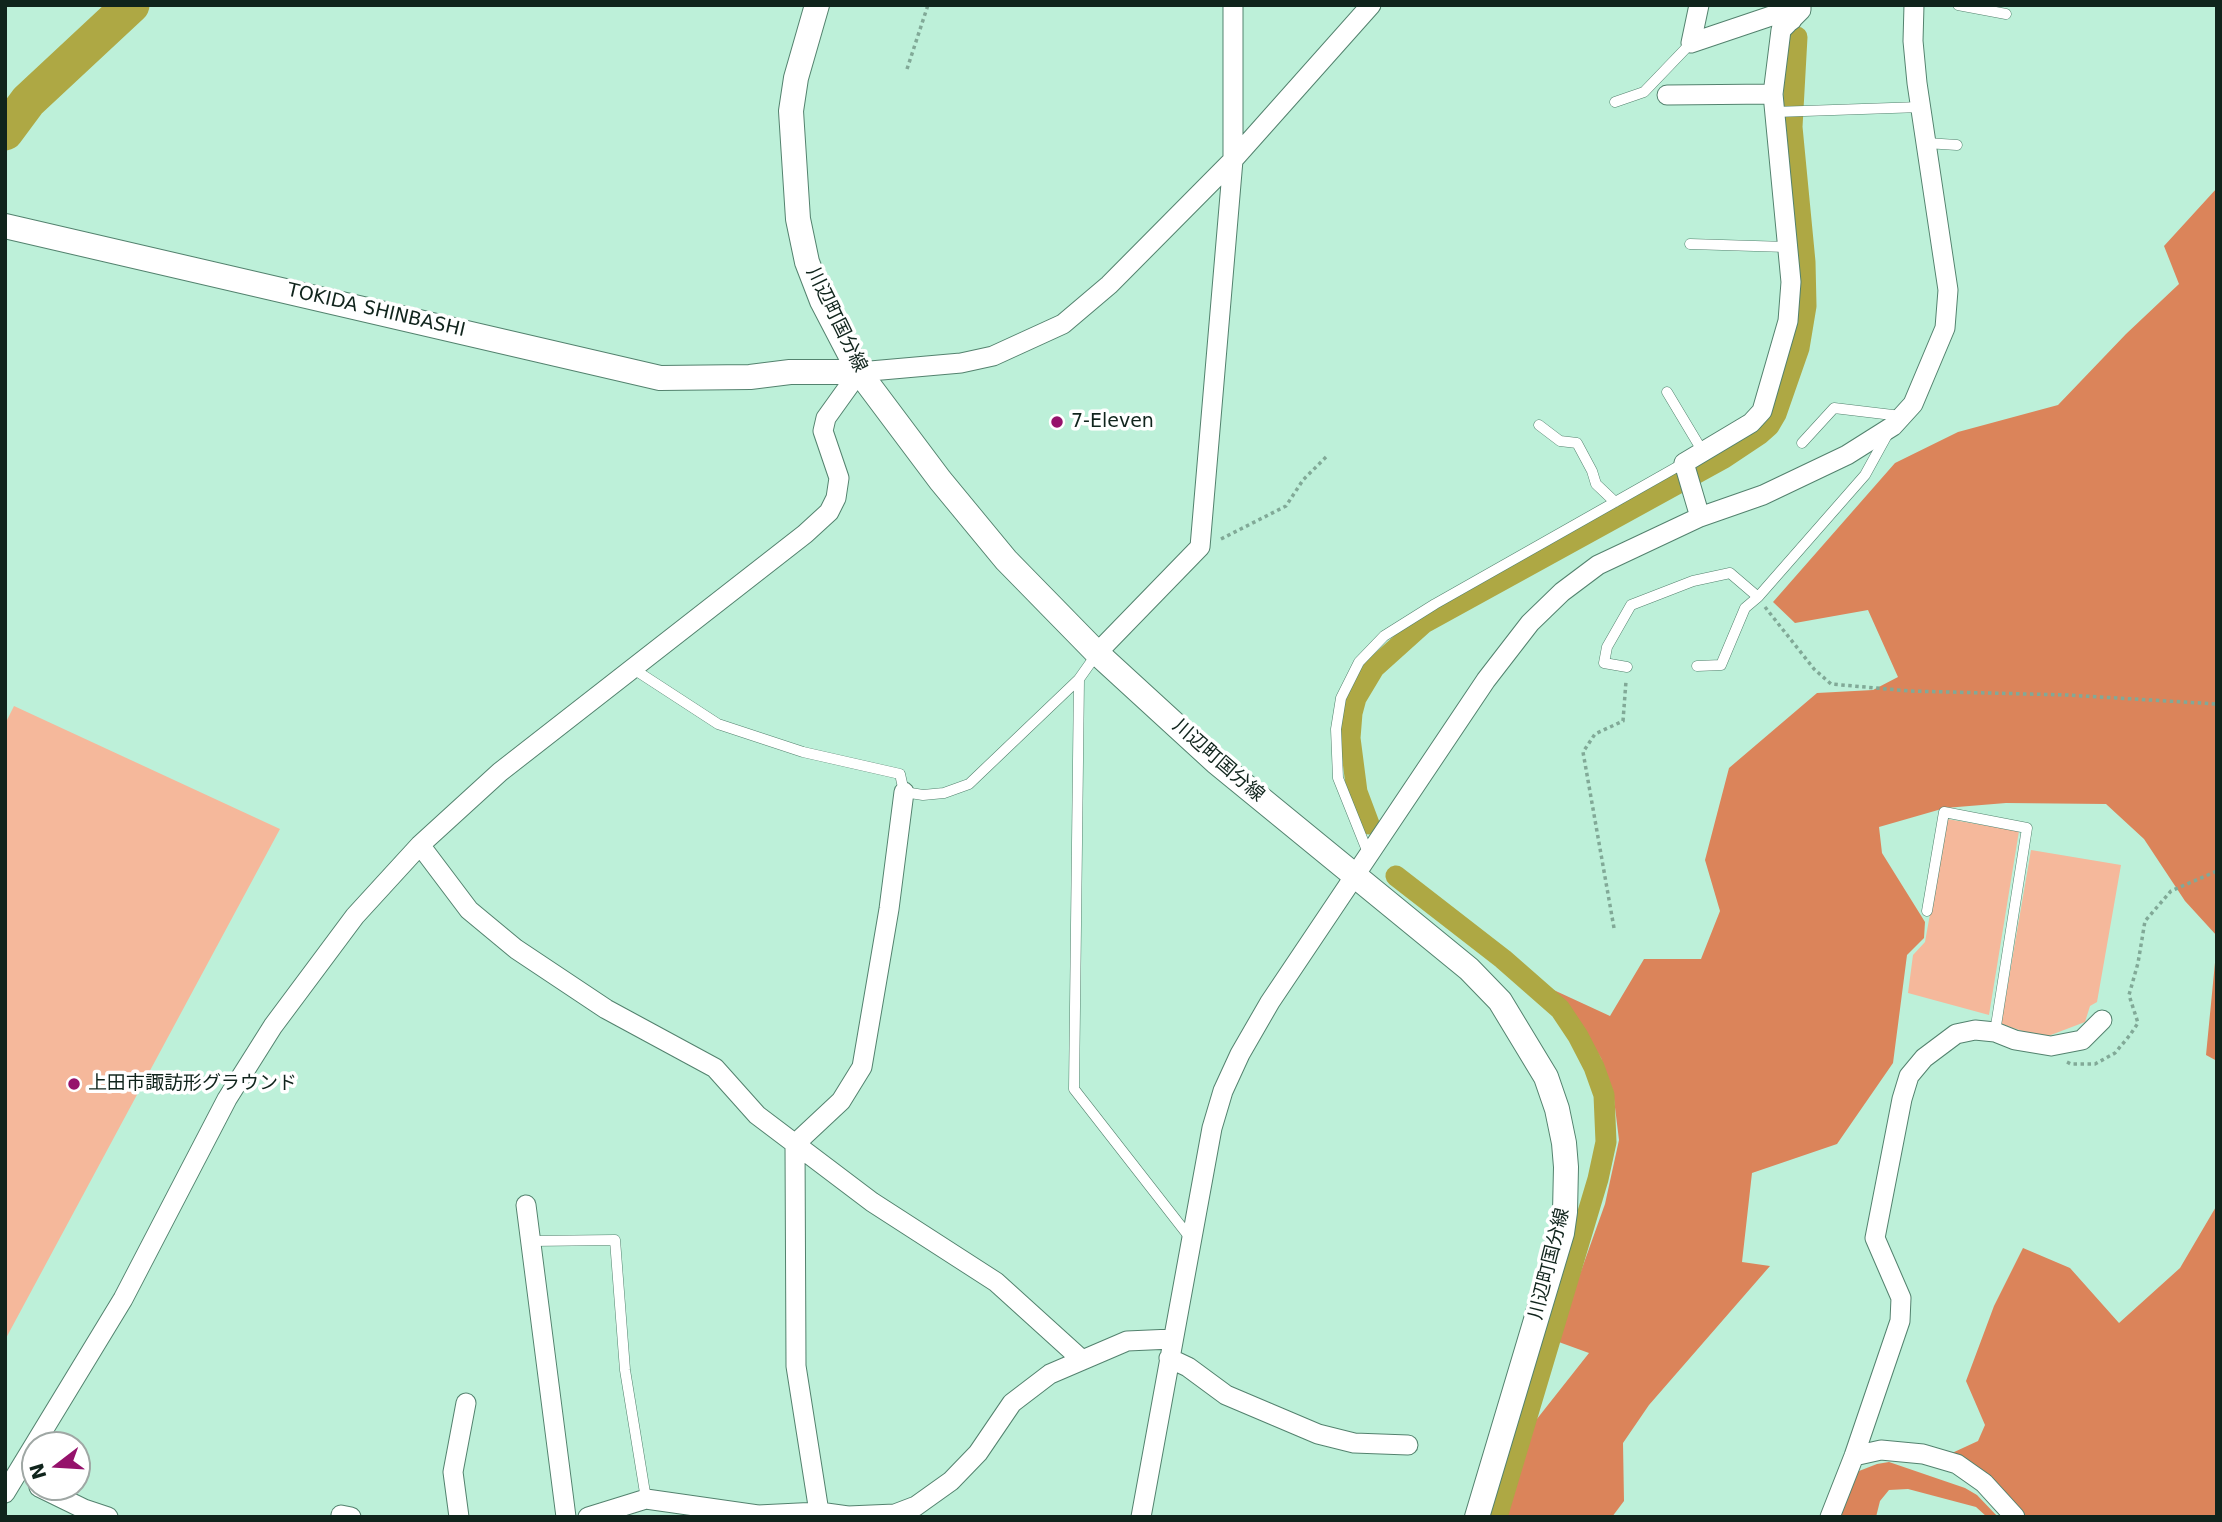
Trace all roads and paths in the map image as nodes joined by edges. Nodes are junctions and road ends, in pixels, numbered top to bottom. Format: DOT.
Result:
graph roads {
  1 [pos="817,5"];
  2 [pos="928,5"];
  3 [pos="1233,5"];
  4 [pos="1371,5"];
  5 [pos="1699,5"];
  6 [pos="1914,5"];
  7 [pos="1958,5"];
  8 [pos="1796,12"];
  9 [pos="2006,14"];
  10 [pos="1691,43"];
  11 [pos="907,69"];
  12 [pos="1667,95"];
  13 [pos="1615,102"];
  14 [pos="1775,106"];
  15 [pos="1921,107"];
  16 [pos="1926,143"];
  17 [pos="1957,145"];
  18 [pos="1233,160"];
  19 [pos="5,226"];
  20 [pos="1690,244"];
  21 [pos="1787,247"];
  22 [pos="859,372"];
  23 [pos="1667,392"];
  24 [pos="1897,421"];
  25 [pos="1539,425"];
  26 [pos="1802,443"];
  27 [pos="1703,452"];
  28 [pos="1327,456"];
  29 [pos="1685,466"];
  30 [pos="1615,502"];
  31 [pos="1700,517"];
  32 [pos="1193,554"];
  33 [pos="1758,597"];
  34 [pos="1097,653"];
  35 [pos="1697,666"];
  36 [pos="1627,667"];
  37 [pos="631,668"];
  38 [pos="1079,679"];
  39 [pos="2217,704"];
  40 [pos="904,792"];
  41 [pos="421,845"];
  42 [pos="1368,853"];
  43 [pos="2217,870"];
  44 [pos="1353,875"];
  45 [pos="1927,911"];
  46 [pos="1614,928"];
  47 [pos="2102,1020"];
  48 [pos="1995,1032"];
  49 [pos="2051,1046"];
  50 [pos="795,1144"];
  51 [pos="526,1205"];
  52 [pos="1191,1239"];
  53 [pos="531,1241"];
  54 [pos="1170,1349"];
  55 [pos="1081,1359"];
  56 [pos="466,1403"];
  57 [pos="1408,1445"];
  58 [pos="1854,1456"];
  59 [pos="8,1487"];
  60 [pos="646,1499"];
  61 [pos="68,1501"];
  62 [pos="819,1512"];
  63 [pos="108,1517"];
  64 [pos="459,1517"];
  65 [pos="566,1517"];
  66 [pos="588,1517"];
  67 [pos="1141,1517"];
  68 [pos="1477,1517"];
  69 [pos="1829,1517"];
  70 [pos="2015,1517"];
  1 -- 22 [label="street, 川辺町国分線"];
  2 -- 11 [label="path"];
  3 -- 18 [label="street"];
  4 -- 18 [label="street"];
  5 -- 10 [label="street"];
  6 -- 15 [label="street"];
  7 -- 9 [label="lane"];
  8 -- 10 [label="street"];
  8 -- 14 [label="street"];
  10 -- 13 [label="lane"];
  12 -- 14 [label="street"];
  14 -- 15 [label="lane"];
  14 -- 21 [label="street"];
  15 -- 16 [label="street"];
  16 -- 17 [label="lane"];
  16 -- 24 [label="street"];
  18 -- 22 [label="street"];
  18 -- 32 [label="street"];
  19 -- 22 [label="street, TOKIDA SHINBASHI"];
  20 -- 21 [label="lane"];
  21 -- 27 [label="street"];
  22 -- 34 [label="street, 川辺町国分線"];
  22 -- 37 [label="street"];
  23 -- 27 [label="lane"];
  24 -- 26 [label="lane"];
  24 -- 31 [label="street"];
  24 -- 33 [label="lane"];
  25 -- 30 [label="lane"];
  27 -- 29 [label="street"];
  28 -- 32 [label="path"];
  29 -- 30 [label="lane"];
  29 -- 31 [label="street"];
  30 -- 42 [label="lane"];
  31 -- 42 [label="street"];
  32 -- 34 [label="street"];
  33 -- 35 [label="lane"];
  33 -- 36 [label="lane"];
  33 -- 39 [label="path"];
  34 -- 38 [label="lane"];
  34 -- 44 [label="street, 川辺町国分線"];
  36 -- 46 [label="path"];
  37 -- 40 [label="lane"];
  37 -- 41 [label="street"];
  38 -- 40 [label="lane"];
  38 -- 52 [label="lane"];
  40 -- 50 [label="street"];
  41 -- 50 [label="street"];
  41 -- 59 [label="street"];
  42 -- 44 [label="street"];
  43 -- 49 [label="path"];
  44 -- 52 [label="street"];
  44 -- 68 [label="street, 川辺町国分線"];
  45 -- 48 [label="lane"];
  47 -- 49 [label="street"];
  48 -- 49 [label="street"];
  48 -- 58 [label="street"];
  50 -- 55 [label="street"];
  50 -- 62 [label="street"];
  51 -- 53 [label="street"];
  52 -- 54 [label="street"];
  53 -- 60 [label="lane"];
  53 -- 65 [label="street"];
  54 -- 55 [label="street"];
  54 -- 57 [label="street"];
  54 -- 67 [label="street"];
  55 -- 62 [label="street"];
  56 -- 64 [label="street"];
  58 -- 69 [label="street"];
  58 -- 70 [label="street"];
  60 -- 62 [label="street"];
  60 -- 66 [label="street"];
  61 -- 63 [label="street"];
}
